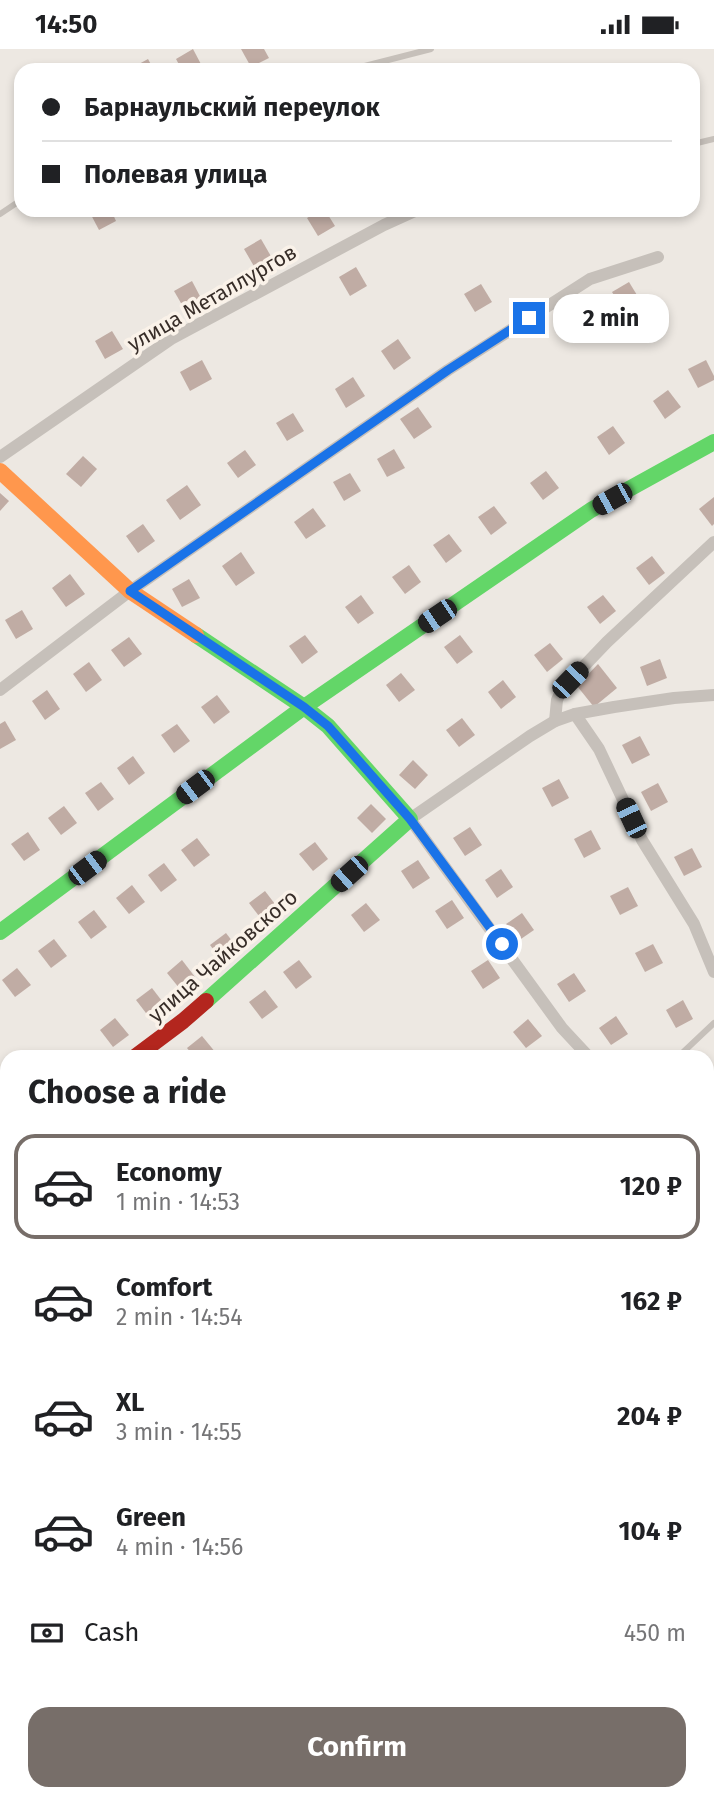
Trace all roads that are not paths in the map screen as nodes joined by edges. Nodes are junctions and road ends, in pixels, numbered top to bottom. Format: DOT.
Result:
graph roads {
  1 [pos="431,49"];
  2 [pos="376,63"];
  3 [pos="402,217"];
  4 [pos="658,257"];
  5 [pos="714,442"];
  6 [pos="0,457"];
  7 [pos="0,471"];
  8 [pos="714,542"];
  9 [pos="130,591"];
  10 [pos="0,690"];
  11 [pos="714,695"];
  12 [pos="304,707"];
  13 [pos="575,714"];
  14 [pos="555,721"];
  15 [pos="410,819"];
  16 [pos="0,932"];
  17 [pos="714,972"];
  18 [pos="714,1023"];
  19 [pos="144,1050"];
  20 [pos="583,1050"];
  21 [pos="685,1050"];
  1 -- 2 [label="lane"];
  3 -- 6 [label="street, улица Металлургов"];
  4 -- 9 [label="street"];
  5 -- 12 [label="street"];
  7 -- 9 [label="street"];
  8 -- 14 [label="street"];
  9 -- 10 [label="street"];
  9 -- 12 [label="street"];
  11 -- 13 [label="street, улица Чайковского"];
  12 -- 15 [label="street"];
  12 -- 16 [label="street"];
  13 -- 14 [label="street, улица Чайковского"];
  13 -- 17 [label="street"];
  14 -- 15 [label="street, улица Чайковского"];
  15 -- 19 [label="street, улица Чайковского"];
  15 -- 20 [label="street"];
  18 -- 21 [label="lane"];
}
